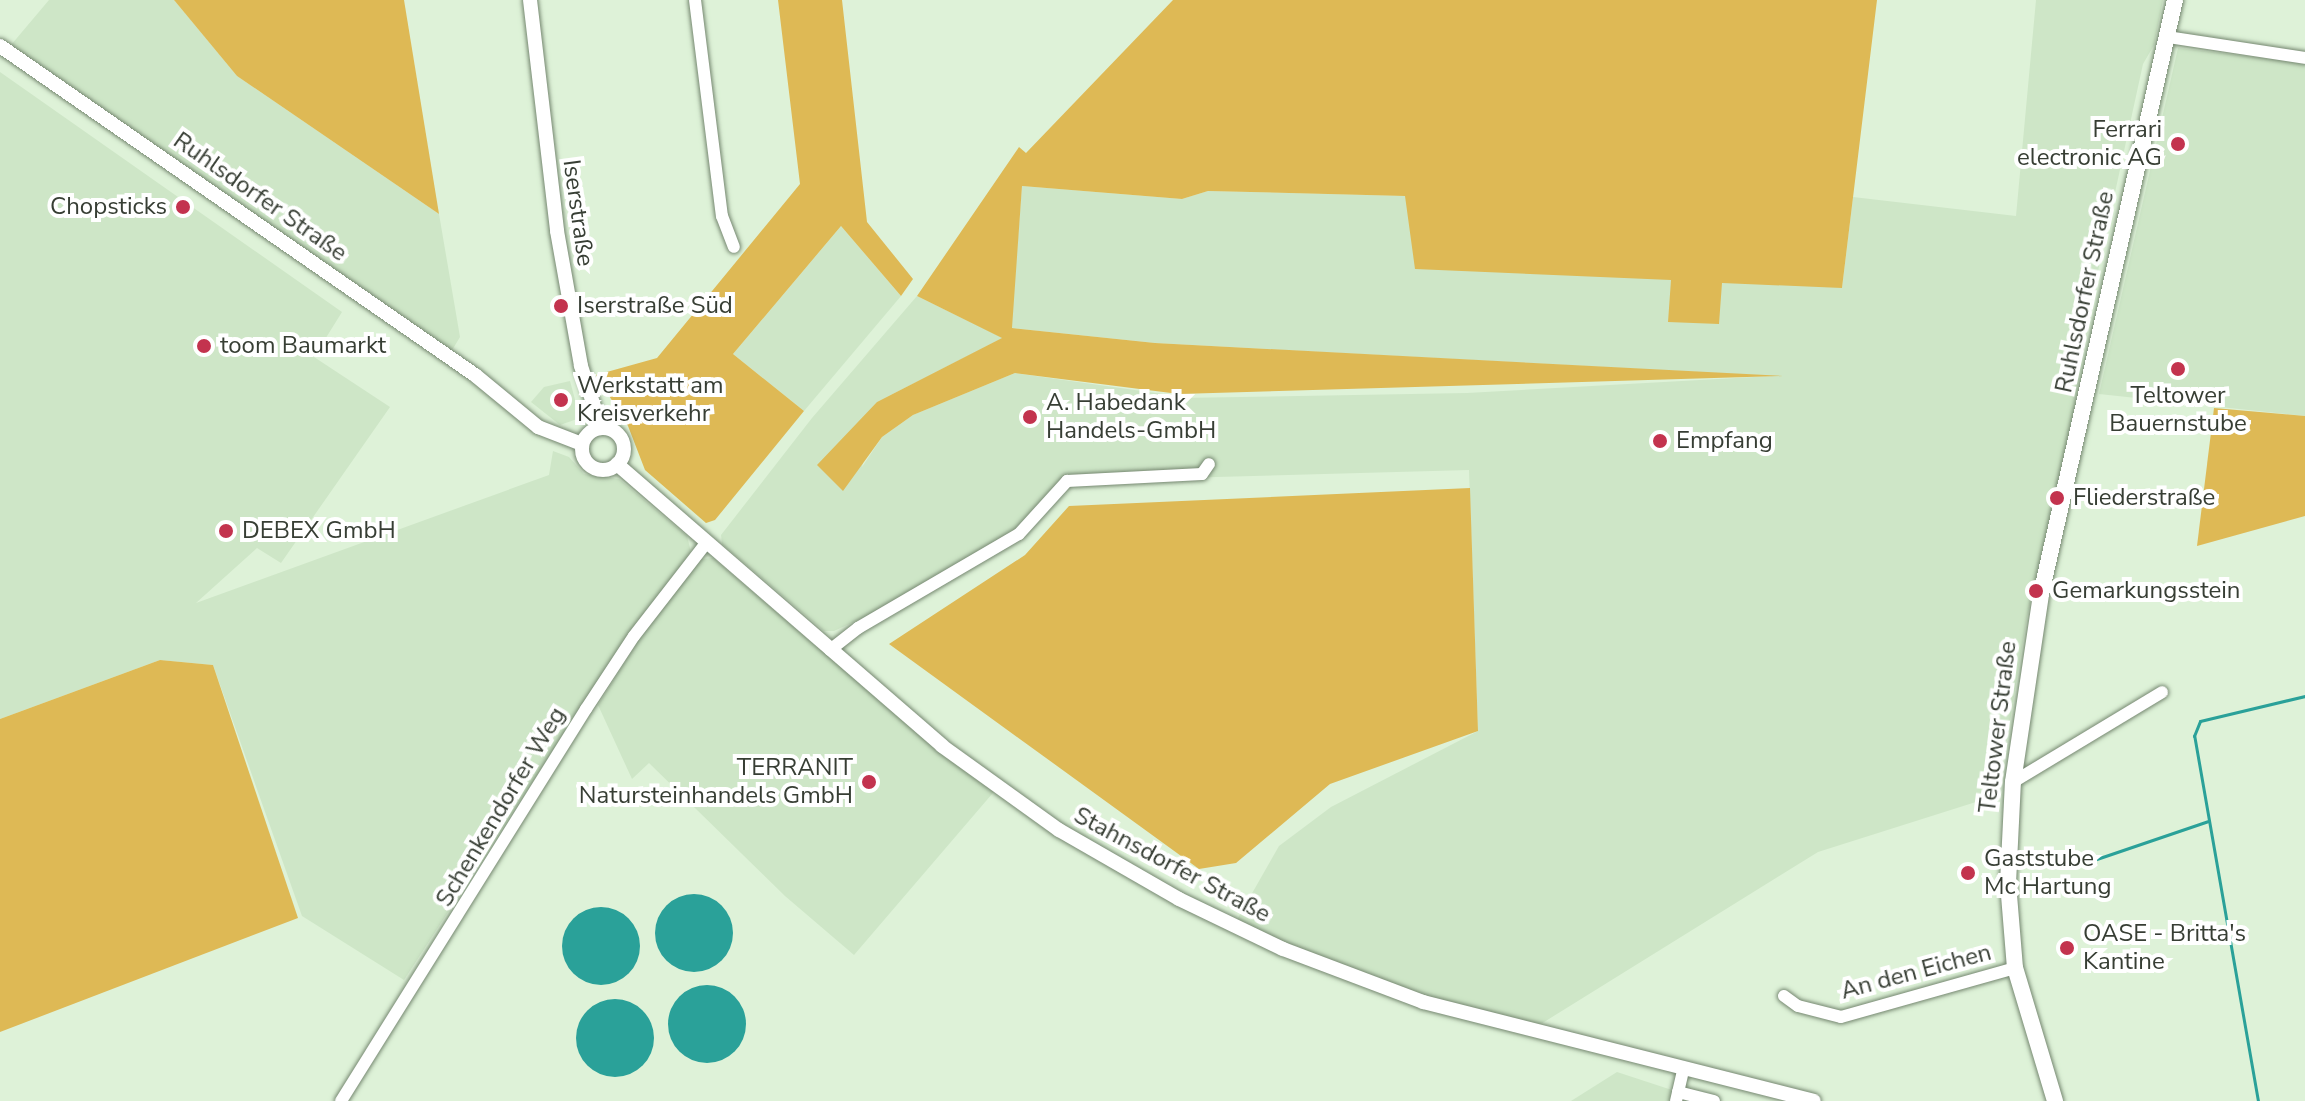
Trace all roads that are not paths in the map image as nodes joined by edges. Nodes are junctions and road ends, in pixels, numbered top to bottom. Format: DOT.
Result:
graph roads {
  1 [pos="530,0"];
  2 [pos="695,0"];
  3 [pos="2175,0"];
  4 [pos="2168,37"];
  5 [pos="0,46"];
  6 [pos="2305,58"];
  7 [pos="734,247"];
  8 [pos="601,428"];
  9 [pos="582,444"];
  10 [pos="617,464"];
  11 [pos="1209,464"];
  12 [pos="707,542"];
  13 [pos="2041,594"];
  14 [pos="830,650"];
  15 [pos="2162,692"];
  16 [pos="2013,782"];
  17 [pos="2015,968"];
  18 [pos="1784,996"];
  19 [pos="1683,1071"];
  20 [pos="1677,1097"];
  21 [pos="341,1101"];
  22 [pos="1714,1101"];
  23 [pos="1814,1101"];
  24 [pos="2055,1101"];
  1 -- 8 [label="street, Iserstraße"];
  2 -- 7 [label="street"];
  3 -- 4 [label="main road, Ruhlsdorfer Straße"];
  4 -- 6 [label="street"];
  4 -- 13 [label="main road, Ruhlsdorfer Straße"];
  5 -- 9 [label="street, Ruhlsdorfer Straße"];
  8 -- 9 [label="street"];
  8 -- 10 [label="street"];
  9 -- 10 [label="street"];
  10 -- 12 [label="street, Stahnsdorfer Straße"];
  11 -- 14 [label="street"];
  12 -- 14 [label="street, Stahnsdorfer Straße"];
  12 -- 21 [label="street, Schenkendorfer Weg"];
  13 -- 16 [label="main road, Teltower Straße"];
  14 -- 19 [label="street, Stahnsdorfer Straße"];
  15 -- 16 [label="street"];
  16 -- 17 [label="main road, Teltower Straße"];
  17 -- 18 [label="street, An den Eichen"];
  17 -- 24 [label="main road, Teltower Straße"];
  19 -- 20 [label="street"];
  19 -- 23 [label="street, Stahnsdorfer Straße"];
  20 -- 22 [label="street"];
}
